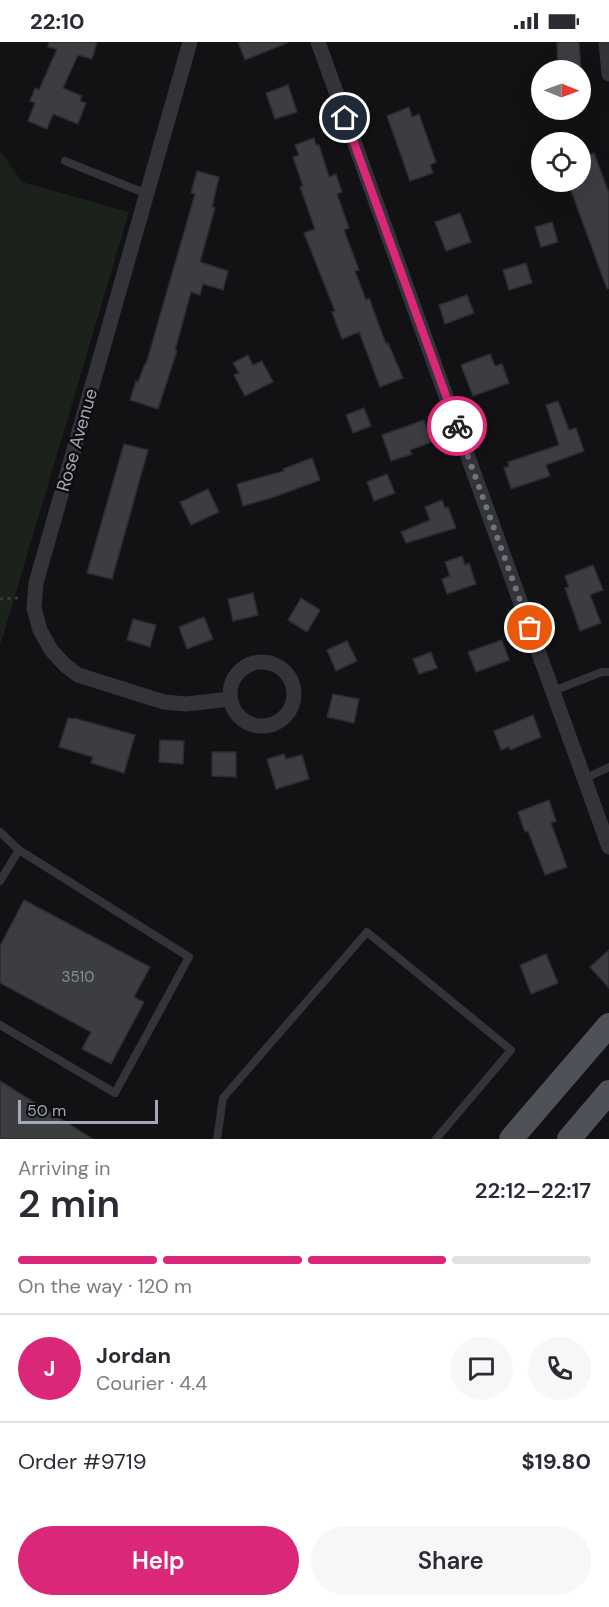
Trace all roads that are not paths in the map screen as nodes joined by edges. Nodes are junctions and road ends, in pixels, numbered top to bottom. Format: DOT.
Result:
graph roads {
  1 [pos="190,42"];
  2 [pos="318,42"];
  3 [pos="606,42"];
  4 [pos="609,74"];
  5 [pos="65,161"];
  6 [pos="147,194"];
  7 [pos="609,672"];
  8 [pos="552,691"];
  9 [pos="230,699"];
  10 [pos="609,767"];
  11 [pos="584,779"];
  12 [pos="0,832"];
  13 [pos="609,847"];
  14 [pos="19,850"];
  15 [pos="0,881"];
  16 [pos="0,1025"];
  17 [pos="609,1025"];
  18 [pos="609,1092"];
  19 [pos="219,1138"];
  20 [pos="436,1139"];
  21 [pos="511,1139"];
  22 [pos="569,1139"];
  1 -- 6 [label="street, Rose Avenue"];
  2 -- 8 [label="street"];
  3 -- 4 [label="street"];
  5 -- 6 [label="lane"];
  6 -- 9 [label="street, Rose Avenue"];
  7 -- 8 [label="lane"];
  8 -- 11 [label="street"];
  9 -- 9 [label="street"];
  10 -- 11 [label="lane"];
  11 -- 13 [label="street"];
  12 -- 14 [label="lane"];
  14 -- 15 [label="lane"];
  14 -- 16 [label="lane"];
  17 -- 21 [label="main road"];
  18 -- 22 [label="main road"];
  19 -- 20 [label="lane"];
}
